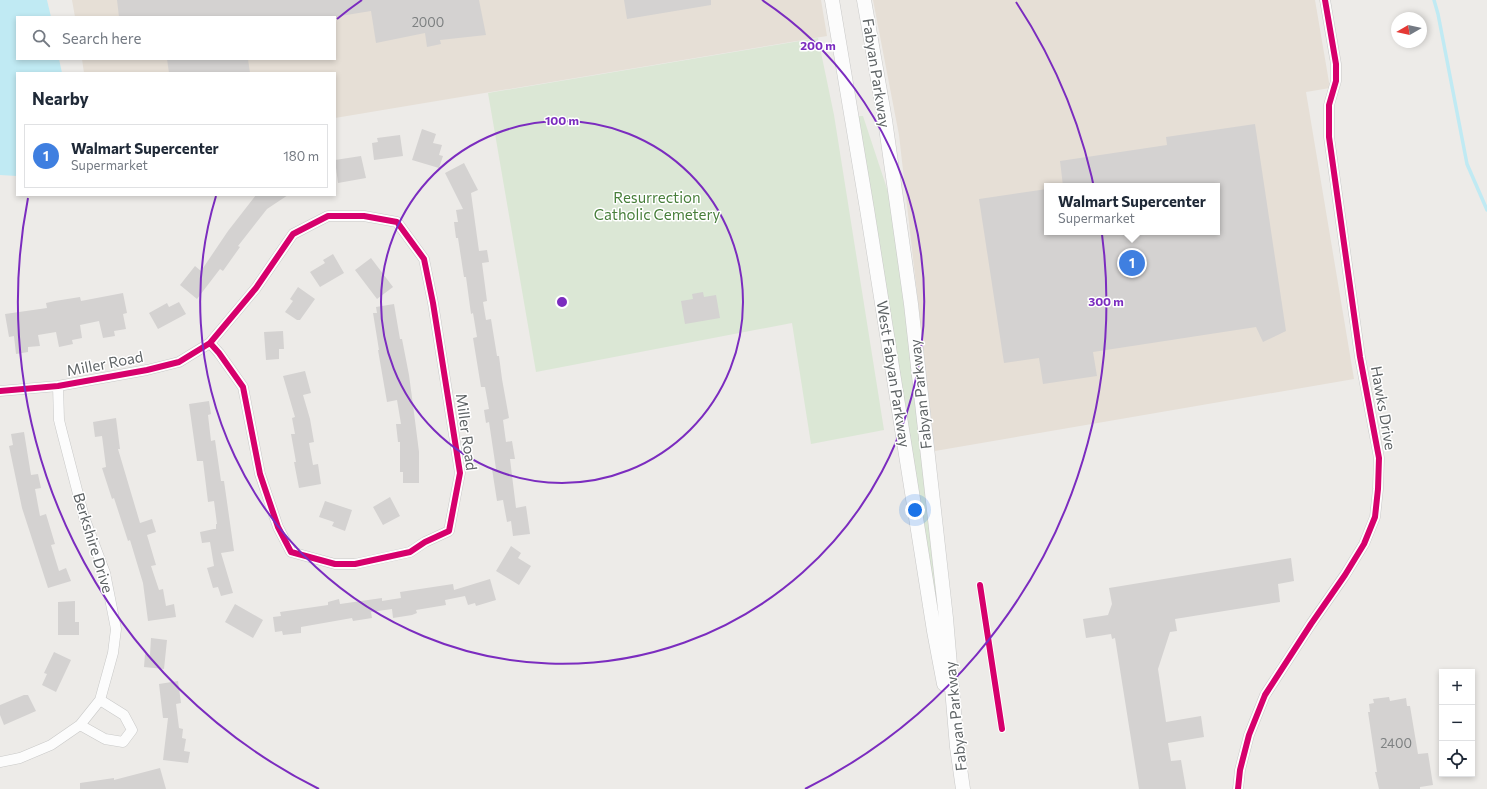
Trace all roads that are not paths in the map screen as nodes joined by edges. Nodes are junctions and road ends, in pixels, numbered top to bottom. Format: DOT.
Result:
graph roads {
  1 [pos="832,0"];
  2 [pos="864,0"];
  3 [pos="1325,0"];
  4 [pos="210,343"];
  5 [pos="58,386"];
  6 [pos="0,391"];
  7 [pos="100,700"];
  8 [pos="80,725"];
  9 [pos="957,747"];
  10 [pos="0,762"];
  11 [pos="964,789"];
  12 [pos="1238,789"];
  1 -- 9 [label="main road, West Fabyan Parkway"];
  2 -- 9 [label="main road, Fabyan Parkway"];
  3 -- 12 [label="street, Hawks Drive"];
  4 -- 4 [label="street, Miller Road"];
  4 -- 5 [label="street, Miller Road"];
  5 -- 6 [label="street, Miller Road"];
  5 -- 7 [label="street, Berkshire Drive"];
  7 -- 8 [label="street, Berkshire Drive"];
  7 -- 8 [label="street"];
  8 -- 10 [label="street, Berkshire Drive"];
  9 -- 11 [label="main road, Fabyan Parkway"];
}
